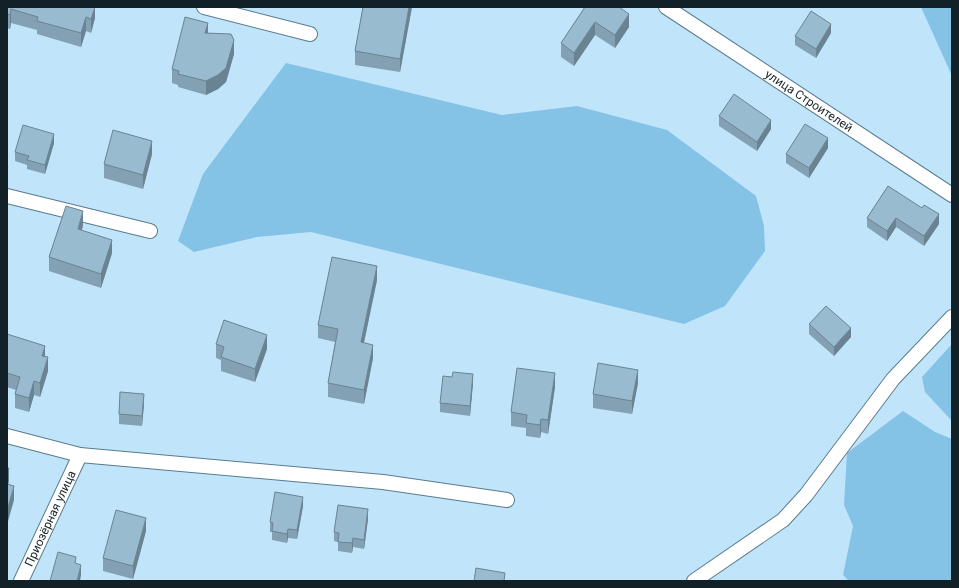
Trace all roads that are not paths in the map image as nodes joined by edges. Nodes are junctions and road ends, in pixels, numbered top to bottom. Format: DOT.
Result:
graph roads {
  1 [pos="204,7"];
  2 [pos="666,7"];
  3 [pos="310,34"];
  4 [pos="952,195"];
  5 [pos="7,196"];
  6 [pos="150,231"];
  7 [pos="952,317"];
  8 [pos="7,436"];
  9 [pos="80,455"];
  10 [pos="507,500"];
  11 [pos="21,581"];
  12 [pos="694,581"];
  1 -- 3 [label="street"];
  2 -- 4 [label="street, улица Строителей"];
  5 -- 6 [label="street"];
  7 -- 12 [label="street"];
  8 -- 9 [label="street"];
  9 -- 10 [label="street"];
  9 -- 11 [label="street, Приозёрная улица"];
}
